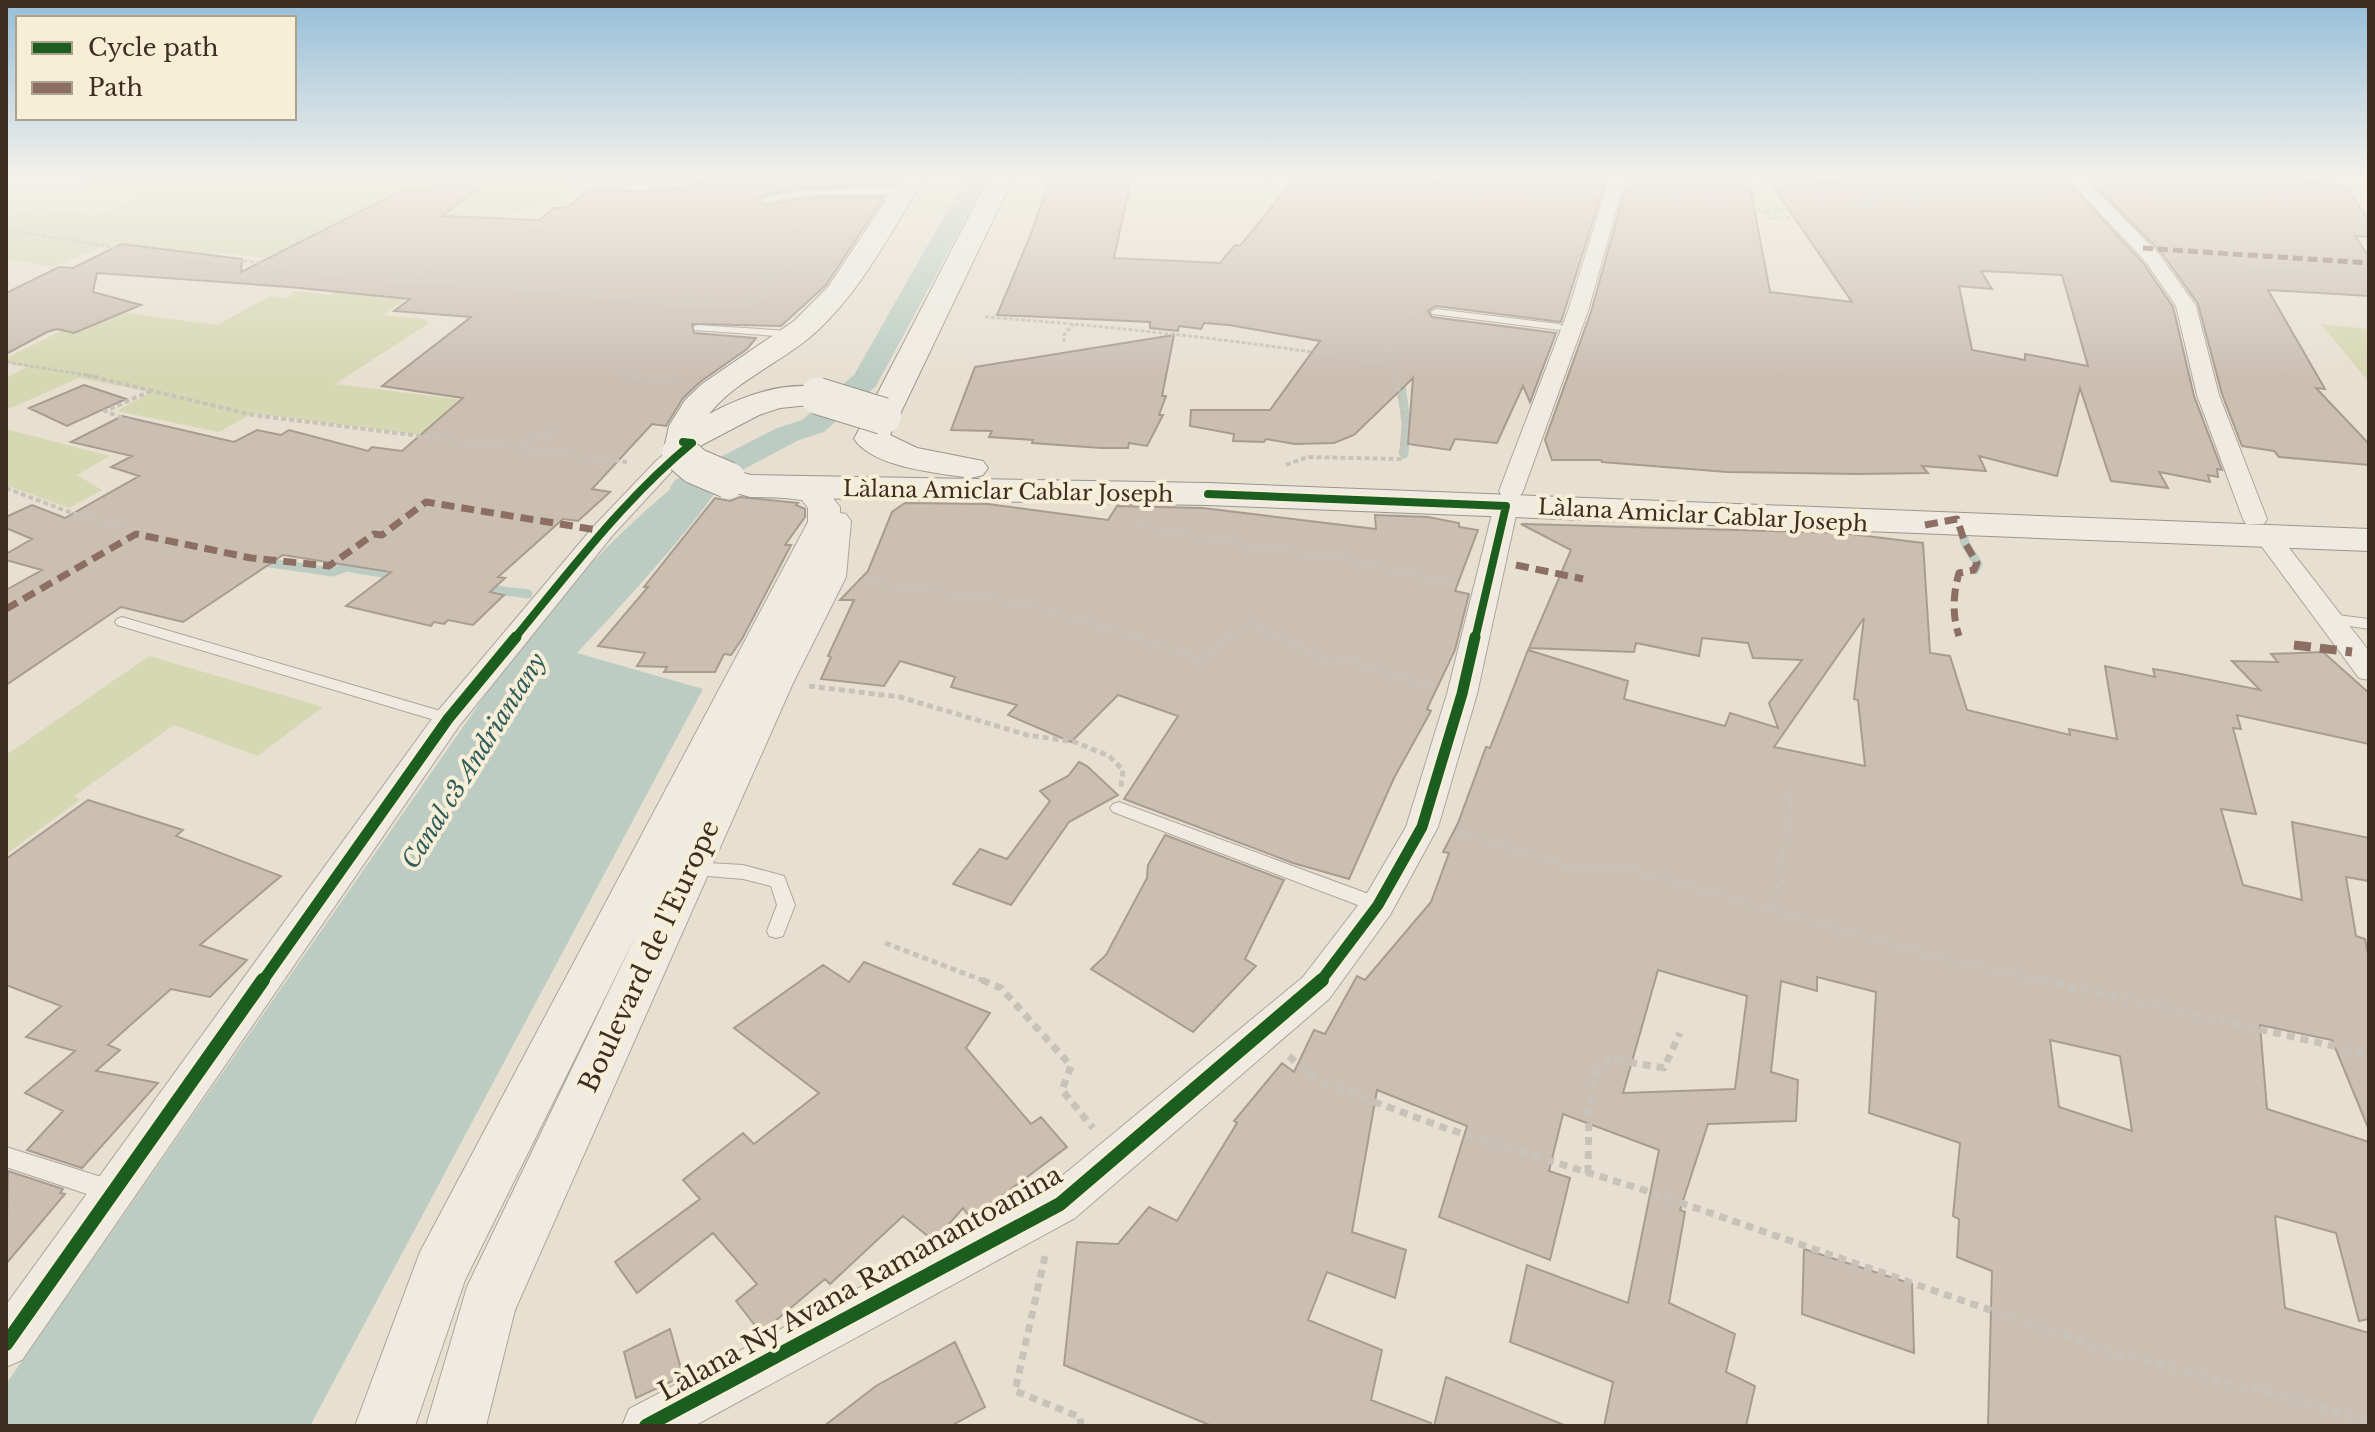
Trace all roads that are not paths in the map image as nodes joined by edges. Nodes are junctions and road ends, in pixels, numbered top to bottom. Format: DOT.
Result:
graph roads {
  1 [pos="870,243"];
  2 [pos="969,243"];
  3 [pos="1598,243"];
  4 [pos="2138,243"];
  5 [pos="1436,312"];
  6 [pos="1559,327"];
  7 [pos="698,328"];
  8 [pos="790,334"];
  9 [pos="877,428"];
  10 [pos="676,454"];
  11 [pos="739,483"];
  12 [pos="839,488"];
  13 [pos="1508,498"];
  14 [pos="2369,523"];
  15 [pos="2261,528"];
  16 [pos="2369,540"];
  17 [pos="2329,619"];
  18 [pos="122,622"];
  19 [pos="2369,624"];
  20 [pos="2369,671"];
  21 [pos="448,719"];
  22 [pos="1119,808"];
  23 [pos="689,869"];
  24 [pos="1378,905"];
  25 [pos="776,931"];
  26 [pos="6,1157"];
  27 [pos="114,1192"];
  28 [pos="6,1344"];
  29 [pos="385,1426"];
  30 [pos="456,1426"];
  31 [pos="646,1426"];
  1 -- 10 [label="main road"];
  2 -- 9 [label="main road"];
  3 -- 13 [label="street, Làlana Ny Avana Ramanantoanina"];
  4 -- 15 [label="street"];
  5 -- 6 [label="lane"];
  7 -- 8 [label="lane"];
  9 -- 10 [label="main road, Làlana Amiclar Cablar Joseph, bridge"];
  9 -- 12 [label="main road"];
  9 -- 13 [label="main road, Làlana Amiclar Cablar Joseph"];
  10 -- 11 [label="main road, bridge"];
  10 -- 21 [label="street"];
  11 -- 12 [label="main road, Làlana Amiclar Cablar Joseph"];
  11 -- 29 [label="street"];
  12 -- 13 [label="main road, Làlana Amiclar Cablar Joseph"];
  12 -- 23 [label="street, Boulevard de l'Europe"];
  13 -- 15 [label="main road, Làlana Amiclar Cablar Joseph"];
  13 -- 24 [label="street, Làlana Ny Avana Ramanantoanina"];
  14 -- 15 [label="main road, Làlana Amiclar Cablar Joseph"];
  15 -- 16 [label="main road, Làlana Amiclar Cablar Joseph"];
  15 -- 17 [label="street"];
  17 -- 19 [label="lane"];
  17 -- 20 [label="street"];
  18 -- 21 [label="lane"];
  21 -- 27 [label="street"];
  22 -- 24 [label="lane"];
  23 -- 25 [label="lane"];
  23 -- 30 [label="street, Boulevard de l'Europe"];
  24 -- 31 [label="street, Làlana Ny Avana Ramanantoanina"];
  26 -- 27 [label="lane"];
  27 -- 28 [label="street"];
}
